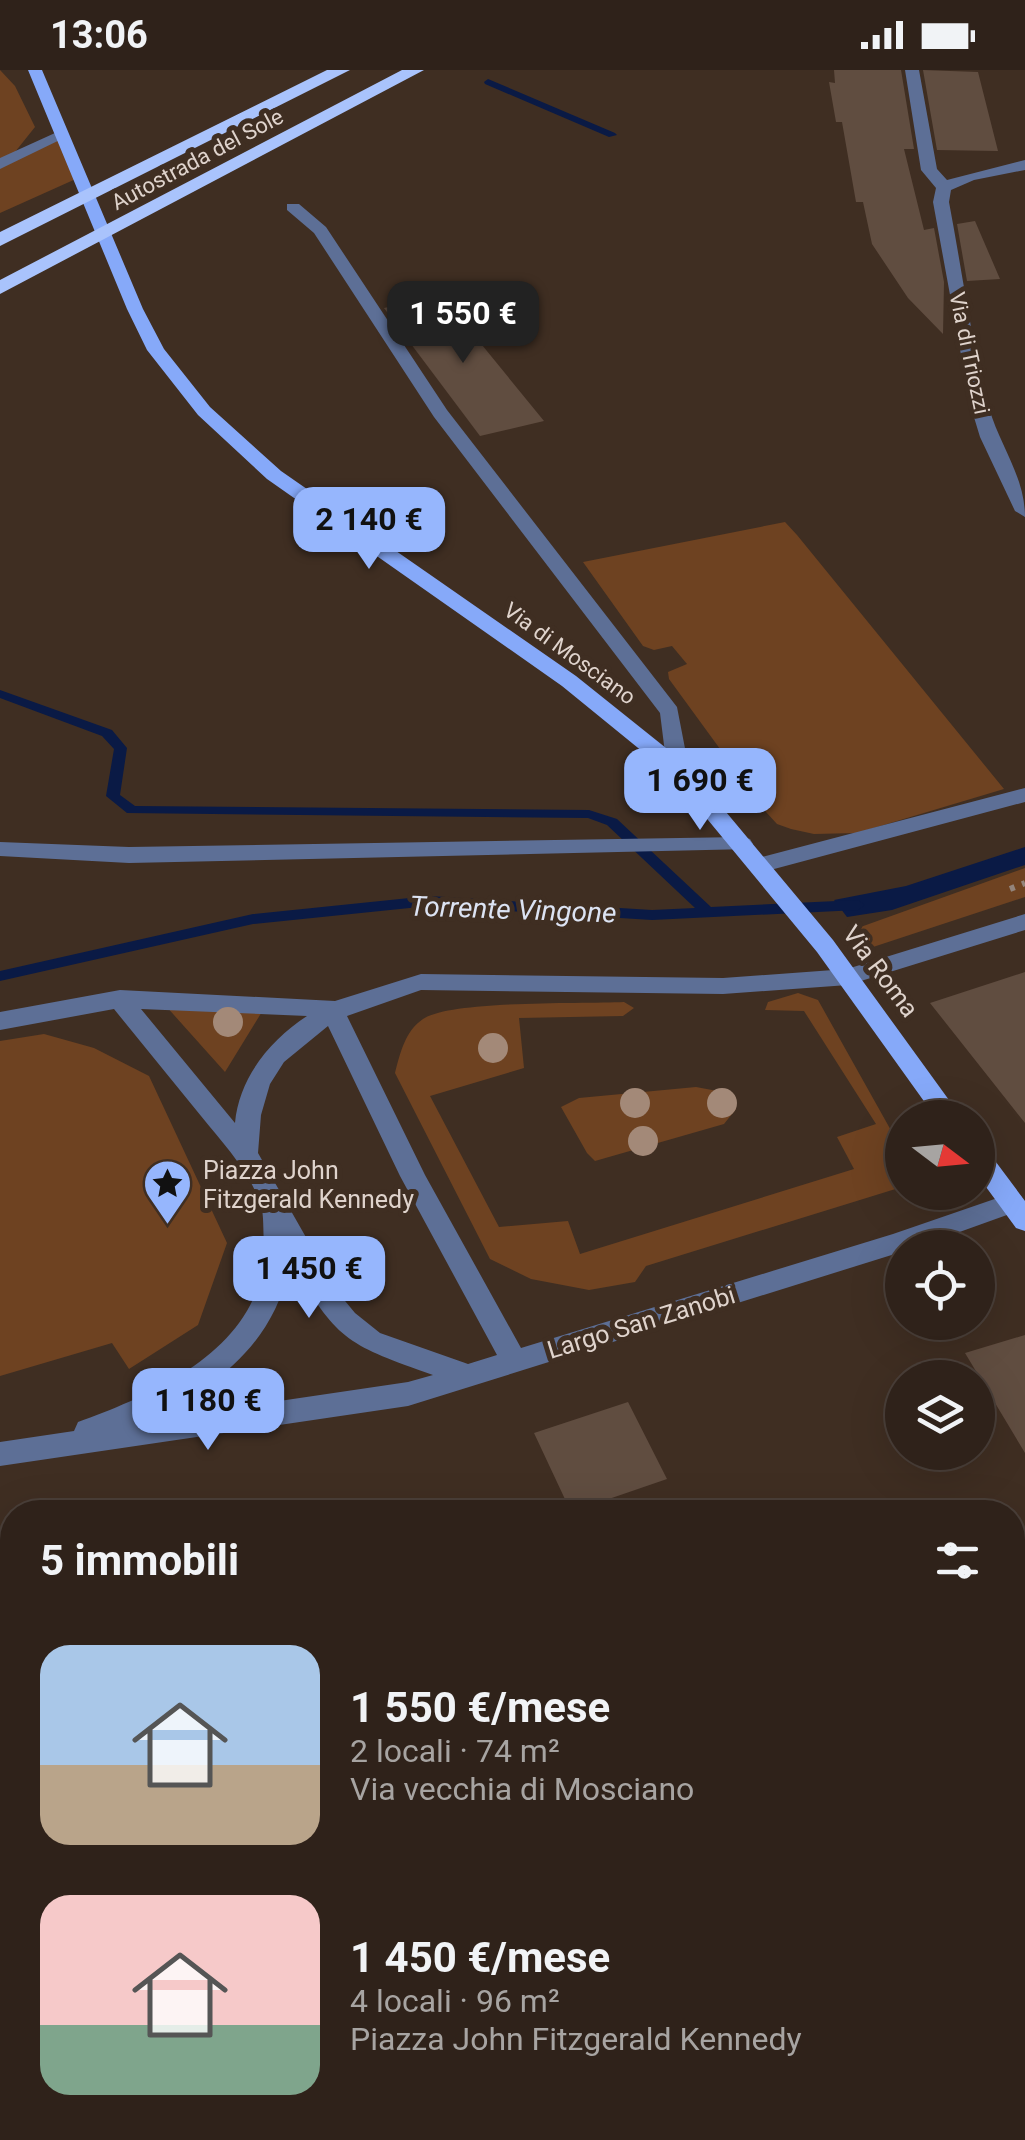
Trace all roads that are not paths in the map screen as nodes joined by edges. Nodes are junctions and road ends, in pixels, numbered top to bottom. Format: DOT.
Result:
graph roads {
  1 [pos="36,70"];
  2 [pos="341,70"];
  3 [pos="414,70"];
  4 [pos="912,70"];
  5 [pos="61,139"];
  6 [pos="0,164"];
  7 [pos="1025,165"];
  8 [pos="944,187"];
  9 [pos="293,207"];
  10 [pos="0,240"];
  11 [pos="4,287"];
  12 [pos="1025,511"];
  13 [pos="678,769"];
  14 [pos="1025,795"];
  15 [pos="742,844"];
  16 [pos="0,849"];
  17 [pos="759,865"];
  18 [pos="1025,922"];
  19 [pos="848,978"];
  20 [pos="120,999"];
  21 [pos="332,1009"];
  22 [pos="0,1021"];
  23 [pos="937,1100"];
  24 [pos="245,1153"];
  25 [pos="995,1180"];
  26 [pos="274,1206"];
  27 [pos="1018,1212"];
  28 [pos="514,1361"];
  29 [pos="470,1376"];
  30 [pos="30,1450"];
  31 [pos="0,1454"];
  1 -- 5 [label="main road, Via di Mosciano"];
  2 -- 10 [label="highway, Autostrada del Sole"];
  3 -- 11 [label="highway, Autostrada del Sole"];
  4 -- 8 [label="street, Via di Triozzi"];
  5 -- 6 [label="street"];
  5 -- 13 [label="main road, Via di Mosciano"];
  7 -- 8 [label="street"];
  8 -- 12 [label="street, Via di Triozzi"];
  9 -- 13 [label="street"];
  13 -- 15 [label="main road, Via di Mosciano"];
  14 -- 17 [label="street"];
  15 -- 16 [label="street"];
  15 -- 17 [label="main road, Via di Mosciano"];
  17 -- 19 [label="main road, Via Roma"];
  18 -- 19 [label="street"];
  19 -- 21 [label="street"];
  19 -- 23 [label="main road, Via Roma"];
  20 -- 21 [label="street"];
  20 -- 22 [label="street"];
  20 -- 24 [label="street"];
  21 -- 24 [label="street"];
  21 -- 28 [label="street, Largo San Zanobi"];
  24 -- 26 [label="street"];
  25 -- 27 [label="main road"];
  26 -- 29 [label="street"];
  26 -- 30 [label="street"];
  27 -- 28 [label="street, Largo San Zanobi"];
  28 -- 29 [label="street"];
  29 -- 30 [label="street"];
  30 -- 31 [label="street"];
}
